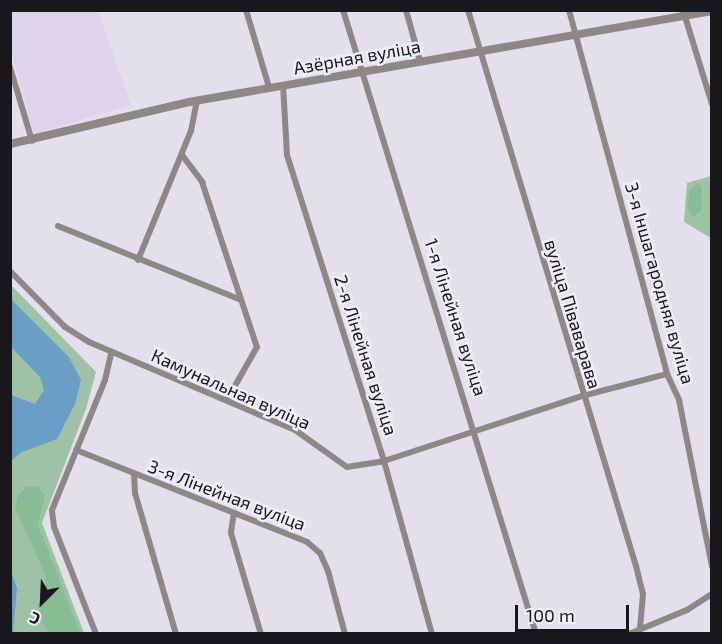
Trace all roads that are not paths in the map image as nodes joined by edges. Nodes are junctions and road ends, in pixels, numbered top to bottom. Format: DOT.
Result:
graph roads {
  1 [pos="246,10"];
  2 [pos="343,10"];
  3 [pos="406,10"];
  4 [pos="468,10"];
  5 [pos="569,10"];
  6 [pos="711,11"];
  7 [pos="684,13"];
  8 [pos="576,35"];
  9 [pos="478,51"];
  10 [pos="420,61"];
  11 [pos="10,67"];
  12 [pos="362,72"];
  13 [pos="283,85"];
  14 [pos="269,87"];
  15 [pos="197,100"];
  16 [pos="711,104"];
  17 [pos="32,141"];
  18 [pos="10,144"];
  19 [pos="182,155"];
  20 [pos="58,226"];
  21 [pos="138,260"];
  22 [pos="10,271"];
  23 [pos="239,299"];
  24 [pos="111,353"];
  25 [pos="667,374"];
  26 [pos="582,396"];
  27 [pos="227,400"];
  28 [pos="475,429"];
  29 [pos="76,450"];
  30 [pos="384,461"];
  31 [pos="134,474"];
  32 [pos="234,513"];
  33 [pos="711,567"];
  34 [pos="711,594"];
  35 [pos="640,627"];
  36 [pos="96,633"];
  37 [pos="176,633"];
  38 [pos="261,633"];
  39 [pos="345,633"];
  40 [pos="432,633"];
  41 [pos="536,633"];
  42 [pos="629,633"];
  1 -- 14 [label="street"];
  2 -- 12 [label="street, 1-я Лінейная вуліца"];
  3 -- 10 [label="street"];
  4 -- 9 [label="street, вуліца Піваварава"];
  5 -- 8 [label="street, 3-я Іншагародняя вуліца"];
  6 -- 7 [label="street, Азёрная вуліца"];
  7 -- 8 [label="street, Азёрная вуліца"];
  7 -- 16 [label="street"];
  8 -- 9 [label="street, Азёрная вуліца"];
  8 -- 25 [label="street, 3-я Іншагародняя вуліца"];
  9 -- 10 [label="street, Азёрная вуліца"];
  9 -- 26 [label="street, вуліца Піваварава"];
  10 -- 12 [label="street, Азёрная вуліца"];
  11 -- 17 [label="street"];
  12 -- 13 [label="street, Азёрная вуліца"];
  12 -- 28 [label="street, 1-я Лінейная вуліца"];
  13 -- 14 [label="street, Азёрная вуліца"];
  13 -- 30 [label="street, 2-я Лінейная вуліца"];
  14 -- 15 [label="street, Азёрная вуліца"];
  15 -- 17 [label="street, Азёрная вуліца"];
  15 -- 19 [label="street"];
  17 -- 18 [label="street, Азёрная вуліца"];
  19 -- 21 [label="street"];
  19 -- 23 [label="street"];
  20 -- 21 [label="street"];
  21 -- 23 [label="street"];
  22 -- 24 [label="street, Камунальная вуліца"];
  23 -- 27 [label="street"];
  24 -- 27 [label="street, Камунальная вуліца"];
  24 -- 29 [label="street"];
  25 -- 26 [label="street, Камунальная вуліца"];
  25 -- 33 [label="street, 3-я Іншагародняя вуліца"];
  26 -- 28 [label="street, Камунальная вуліца"];
  26 -- 35 [label="street, вуліца Піваварава"];
  27 -- 30 [label="street, Камунальная вуліца"];
  28 -- 30 [label="street, Камунальная вуліца"];
  28 -- 41 [label="street, 1-я Лінейная вуліца"];
  29 -- 31 [label="street, 3-я Лінейная вуліца"];
  29 -- 36 [label="street"];
  30 -- 40 [label="street, 2-я Лінейная вуліца"];
  31 -- 32 [label="street, 3-я Лінейная вуліца"];
  31 -- 37 [label="street"];
  32 -- 38 [label="street"];
  32 -- 39 [label="street, 3-я Лінейная вуліца"];
  34 -- 35 [label="street"];
  35 -- 42 [label="street"];
}
